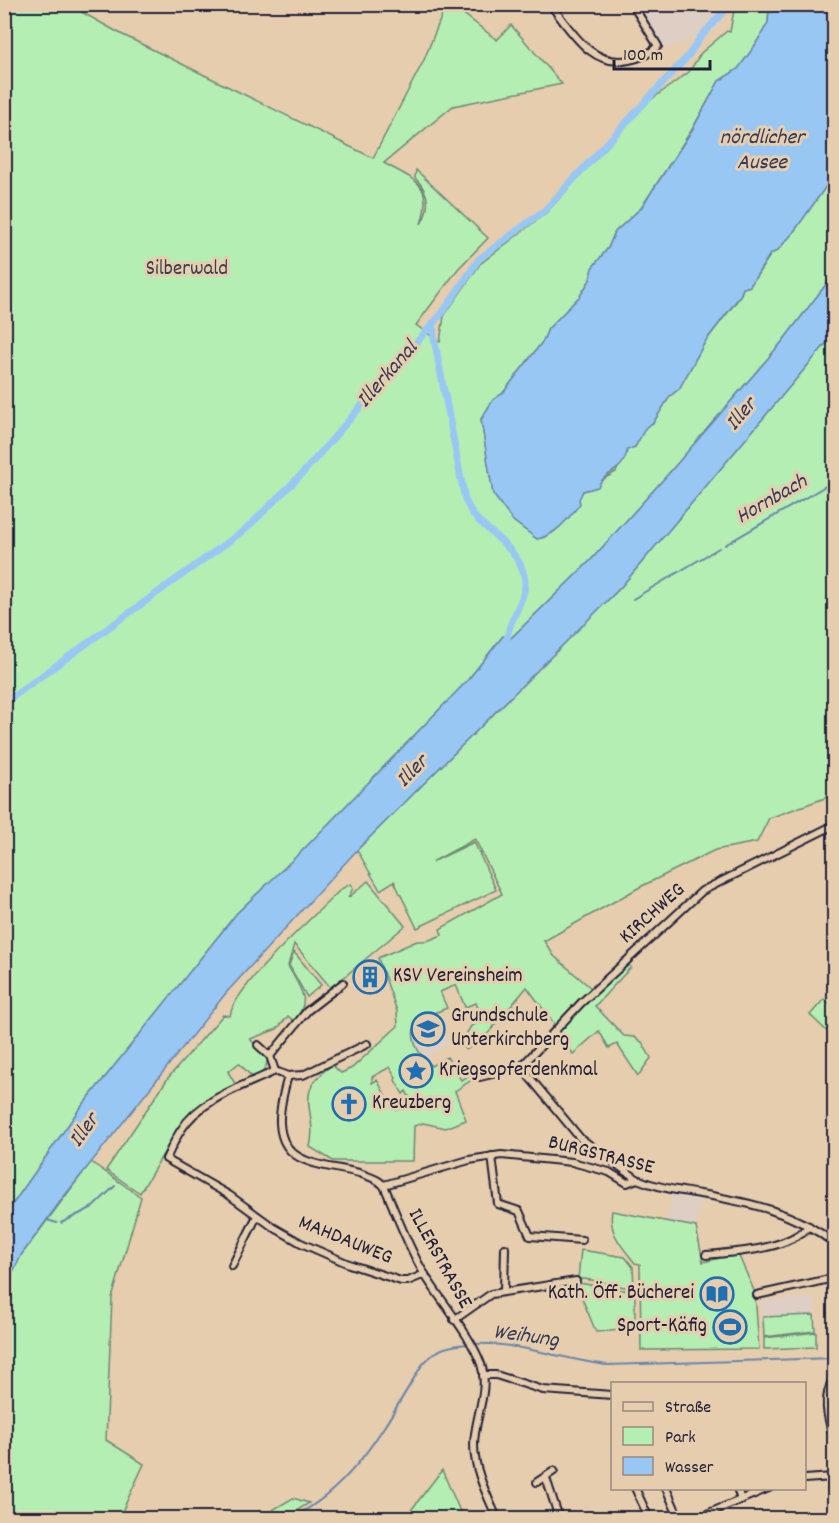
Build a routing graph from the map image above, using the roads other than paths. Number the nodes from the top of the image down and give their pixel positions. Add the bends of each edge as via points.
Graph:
1 (550, 4) edge
2 (632, 4) edge
3 (834, 825) edge
4 (343, 982) dead end
5 (367, 1044) dead end
6 (258, 1045) dead end
7 (270, 1056) junction
8 (521, 1067) junction
9 (275, 1071) junction
10 (288, 1076) junction
11 (480, 1077) dead end
12 (493, 1157) junction
13 (637, 1179) junction
14 (384, 1185) junction
15 (257, 1216) junction
16 (809, 1226) junction
17 (582, 1240) dead end
18 (834, 1242) edge
19 (505, 1248) dead end
20 (706, 1255) dead end
21 (232, 1266) dead end
22 (424, 1274) junction
23 (834, 1278) edge
24 (576, 1281) dead end
25 (504, 1291) junction
26 (757, 1295) dead end
27 (454, 1320) junction
28 (483, 1375) junction
29 (834, 1377) edge
30 (611, 1395) edge
31 (834, 1438) edge
32 (554, 1471) dead end
33 (834, 1477) edge
34 (546, 1478) junction
35 (806, 1479) edge
36 (537, 1482) dead end
37 (635, 1490) edge
38 (667, 1490) edge
39 (738, 1490) edge
40 (764, 1490) edge
41 (741, 1500) junction
42 (497, 1518) edge
43 (559, 1518) edge
44 (649, 1518) edge
45 (679, 1518) edge
46 (697, 1518) edge

1 - 2 street via 590,52 623,61 640,57 658,46
3 - 8 street, KIRCHWEG via 702,891 581,1003
4 - 7 street via 307,1011
5 - 10 street via 303,1075
6 - 7 street
7 - 9 street
8 - 11 street
8 - 13 street via 580,1138
9 - 10 street
9 - 15 street, MAHDAUWEG via 214,1101 193,1116 181,1129 166,1159
10 - 14 street via 279,1117 292,1153 307,1161 372,1177
12 - 13 street, BURGSTRASSE via 527,1156 572,1162 609,1172 627,1183
12 - 14 street, BURGSTRASSE
12 - 17 street via 498,1204 519,1211 530,1236
13 - 16 street, BURGSTRASSE via 663,1189 736,1200 777,1211
14 - 22 street, ILLERSTRASSE
15 - 21 street
15 - 22 street, MAHDAUWEG via 301,1243 349,1264 401,1281
16 - 18 street, BURGSTRASSE
16 - 20 street via 796,1236 761,1249
19 - 25 street
22 - 27 street, ILLERSTRASSE
23 - 26 street
24 - 25 street
25 - 27 street via 491,1294
27 - 28 street, ILLERSTRASSE via 474,1350
28 - 30 street via 496,1375 543,1390
28 - 42 street, ILLERSTRASSE via 475,1459
29 - 31 street via 826,1408
32 - 34 street
33 - 35 street
34 - 36 street
34 - 43 street
37 - 44 street
38 - 45 street
39 - 41 street
40 - 41 street
41 - 46 street

